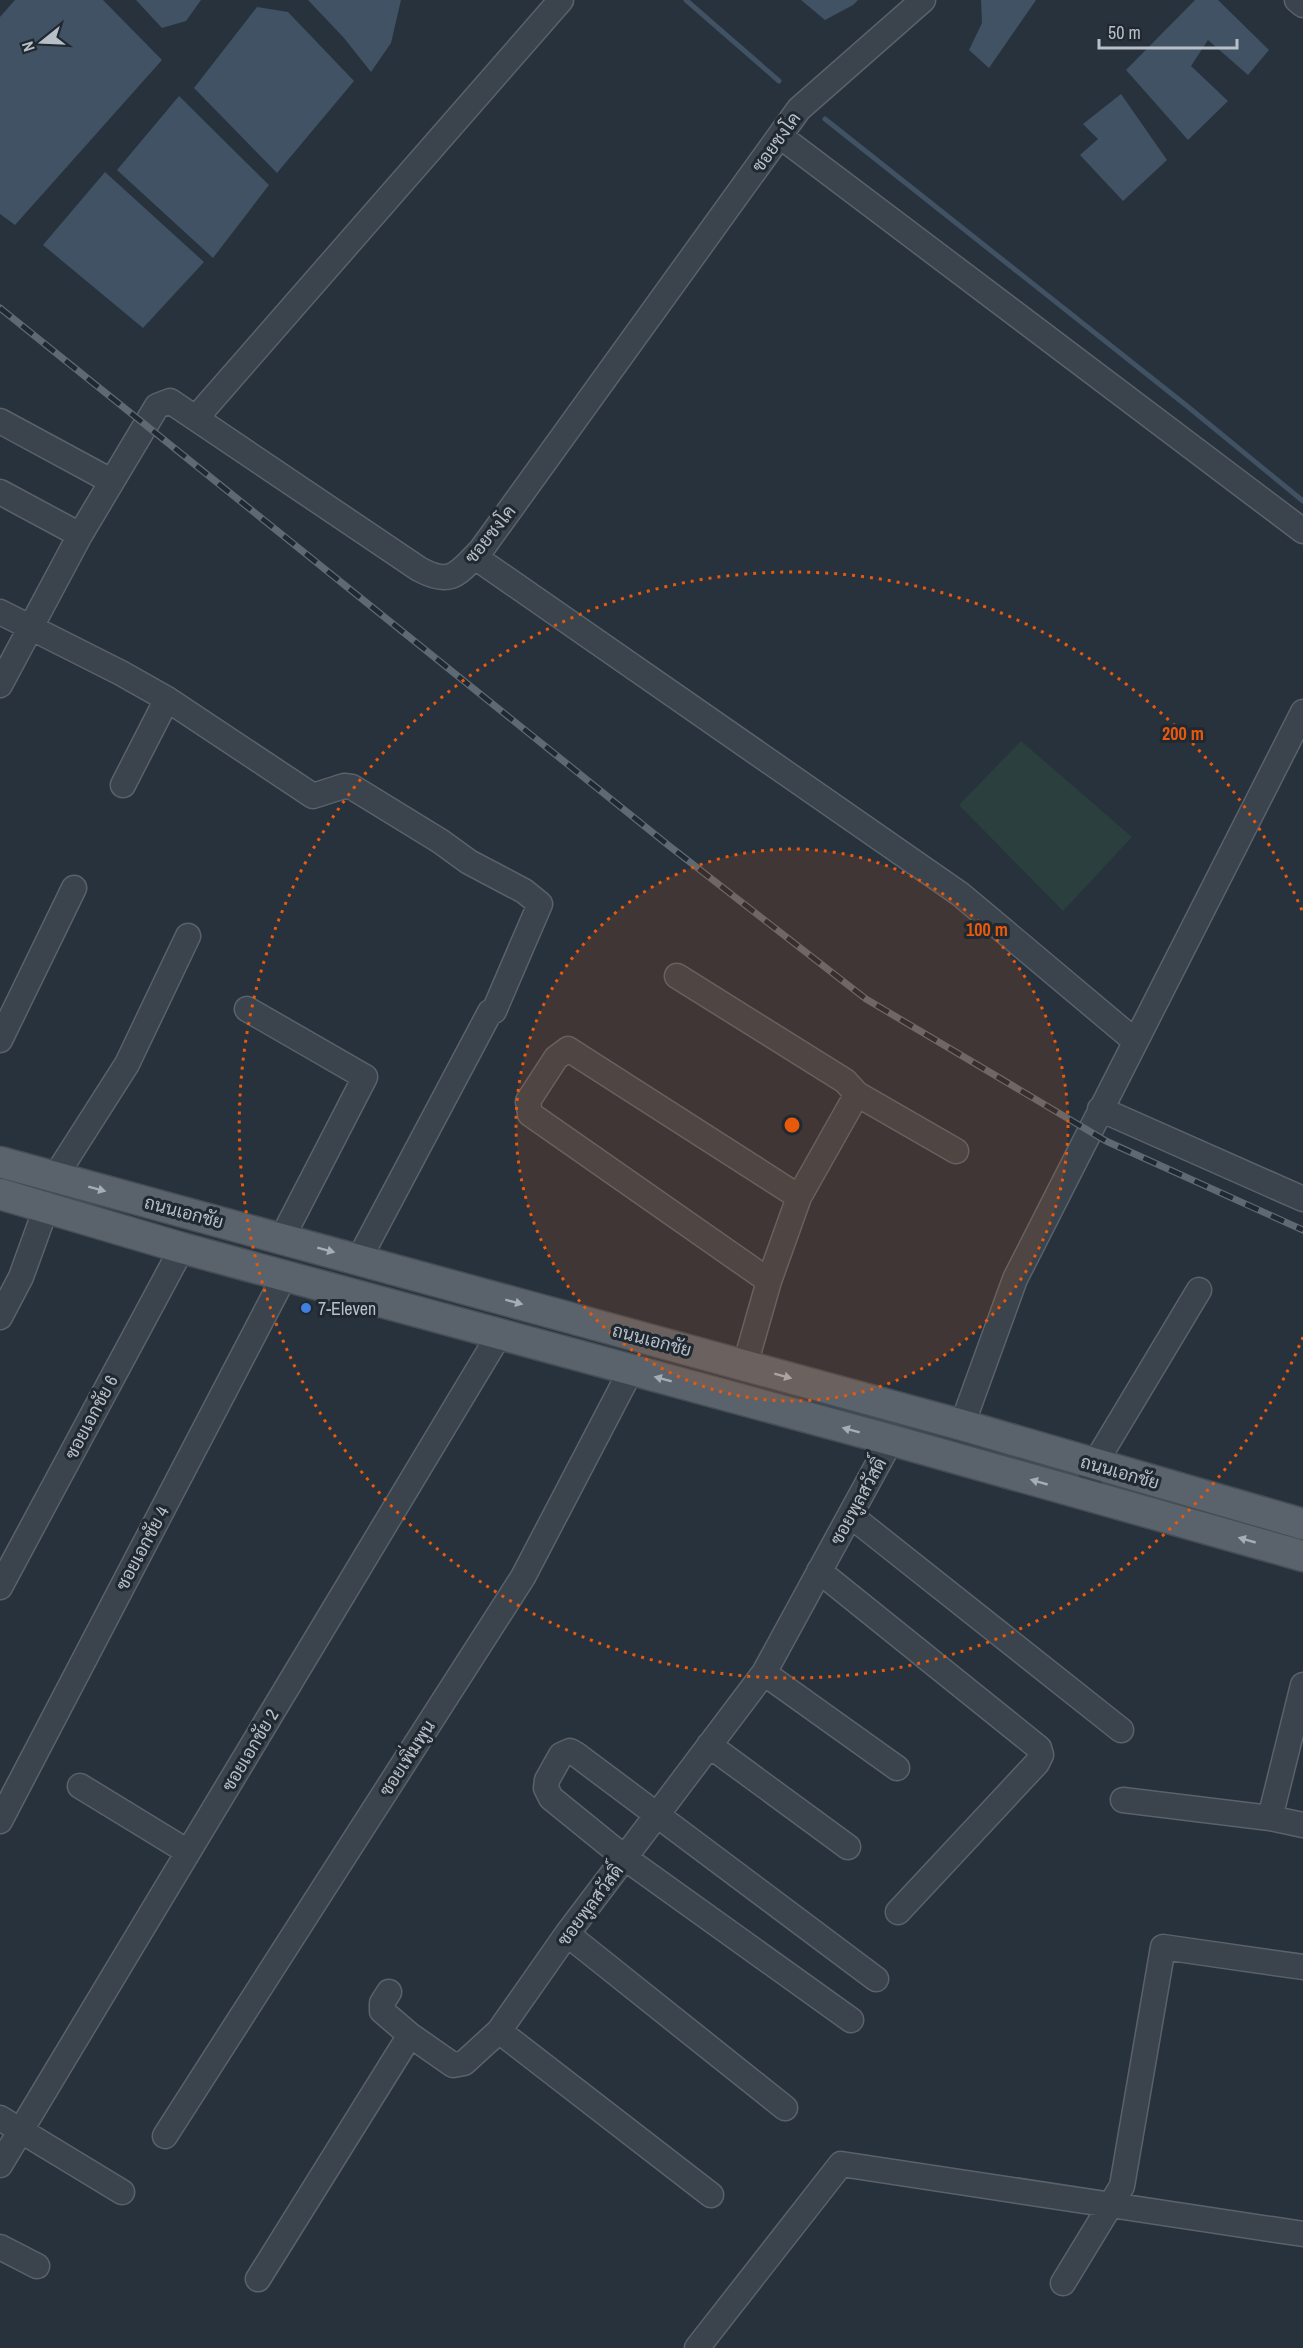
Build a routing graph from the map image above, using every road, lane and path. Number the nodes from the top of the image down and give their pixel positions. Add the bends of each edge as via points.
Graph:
1 (561, 0) edge
2 (923, 0) edge
3 (1298, 0) edge
4 (1303, 5) edge
5 (780, 136) junction
6 (196, 418) junction
7 (0, 421) edge
8 (111, 481) junction
9 (0, 492) edge
10 (1303, 531) edge
11 (80, 536) junction
12 (475, 556) junction
13 (0, 612) edge
14 (31, 629) junction
15 (0, 685) edge
16 (167, 699) junction
17 (1303, 712) edge
18 (123, 785) dead end
19 (74, 888) dead end
20 (188, 936) dead end
21 (677, 976) dead end
22 (247, 1009) dead end
23 (0, 1040) edge
24 (1135, 1041) junction
25 (857, 1095) junction
26 (1100, 1109) junction
27 (956, 1151) dead end
28 (0, 1162) edge
29 (55, 1178) junction
30 (0, 1194) edge
31 (799, 1197) junction
32 (1303, 1199) edge
33 (46, 1208) junction
34 (282, 1238) junction
35 (182, 1248) junction
36 (359, 1259) junction
37 (285, 1275) junction
38 (769, 1281) junction
39 (1199, 1290) dead end
40 (0, 1317) edge
41 (500, 1335) junction
42 (745, 1365) junction
43 (632, 1370) junction
44 (962, 1425) junction
45 (891, 1440) junction
46 (1094, 1465) junction
47 (1086, 1495) junction
48 (850, 1515) junction
49 (1303, 1524) edge
50 (1303, 1556) edge
51 (819, 1571) junction
52 (0, 1587) edge
53 (764, 1673) junction
54 (1303, 1685) edge
55 (1121, 1730) dead end
56 (709, 1745) junction
57 (897, 1768) dead end
58 (80, 1786) dead end
59 (1124, 1800) dead end
60 (657, 1815) junction
61 (1270, 1818) junction
62 (0, 1821) edge
63 (1303, 1825) edge
64 (848, 1846) dead end
65 (188, 1852) junction
66 (625, 1858) junction
67 (898, 1912) dead end
68 (567, 1934) junction
69 (1303, 1967) edge
70 (876, 1979) dead end
71 (389, 1992) dead end
72 (851, 2020) dead end
73 (499, 2031) junction
74 (410, 2035) junction
75 (785, 2108) dead end
76 (0, 2118) edge
77 (20, 2131) junction
78 (165, 2136) dead end
79 (0, 2165) edge
80 (122, 2192) dead end
81 (711, 2195) dead end
82 (1111, 2204) junction
83 (1303, 2234) edge
84 (0, 2247) edge
85 (37, 2266) dead end
86 (258, 2278) dead end
87 (1063, 2283) dead end
88 (697, 2348) edge

1 - 6 street
2 - 5 street, ซอยชงโค via 799,110
3 - 4 street
5 - 10 street
5 - 12 street, ซอยชงโค
6 - 8 street, ซอยชงโค via 170,401 157,406
6 - 12 street, ซอยชงโค via 435,578 455,576
7 - 8 street
8 - 11 street, ซอยชงโค
9 - 11 street
11 - 14 street, ซอยชงโค
12 - 24 street via 960,894
13 - 14 street
14 - 15 street, ซอยชงโค
14 - 16 street
16 - 18 street
16 - 36 street via 313,796 352,787 540,904 494,1011 490,1012
17 - 24 street
19 - 23 street
20 - 29 street via 127,1064
21 - 25 street via 845,1081
22 - 34 street via 365,1077
24 - 26 street
25 - 27 street
25 - 31 street
26 - 32 street
26 - 44 street via 1015,1279
28 - 29 main road, ถนนเอกชัย
29 -> 34 main road, ถนนเอกชัย
30 - 33 main road, ถนนเอกชัย
31 - 38 street
31 - 38 street via 568,1049 555,1058 528,1101 530,1114
33 - 35 main road, ถนนเอกชัย
33 - 40 street via 21,1277
34 -> 36 main road, ถนนเอกชัย
35 - 37 main road, ถนนเอกชัย
35 - 52 street, ซอยเอกชัย 6
36 -> 42 main road, ถนนเอกชัย
37 - 41 main road, ถนนเอกชัย
37 - 62 street, ซอยเอกชัย 4
38 - 42 street
39 - 46 street
41 - 43 main road, ถนนเอกชัย
41 - 65 street, ซอยเอกชัย 2
42 -> 44 main road, ถนนเอกชัย
45 -> 43 main road, ถนนเอกชัย
43 - 78 street, ซอยเพิ่มพูน via 523,1577
44 - 46 main road, ถนนเอกชัย
47 -> 45 main road, ถนนเอกชัย
45 - 48 street, ซอยพูลสวัสดิ์
46 - 47 street
46 - 49 main road, ถนนเอกชัย
50 -> 47 main road, ถนนเอกชัย
48 - 51 street, ซอยพูลสวัสดิ์
48 - 55 street
51 - 53 street, ซอยพูลสวัสดิ์
51 - 67 street via 1039,1748 1041,1755
53 - 56 street, ซอยพูลสวัสดิ์
53 - 57 street
54 - 61 street
56 - 60 street, ซอยพูลสวัสดิ์
56 - 64 street
58 - 65 street
59 - 61 street
60 - 66 street, ซอยพูลสวัสดิ์
60 - 66 street via 577,1755 570,1751 561,1755 547,1780 546,1788 552,1798
60 - 70 street
61 - 63 street
65 - 77 street, ซอยเอกชัย 2
66 - 68 street, ซอยพูลสวัสดิ์
66 - 72 street
68 - 73 street, ซอยพูลสวัสดิ์
68 - 75 street
69 - 82 street via 1163,1947 1122,2186
71 - 74 street, ซอยพูลสวัสดิ์ via 382,2011
73 - 74 street, ซอยพูลสวัสดิ์ via 464,2063 453,2065
73 - 81 street
74 - 86 street
76 - 77 street
77 - 79 street, ซอยเอกชัย 2
77 - 80 street
82 - 83 street
82 - 87 street
82 - 88 street via 841,2164
84 - 85 street

